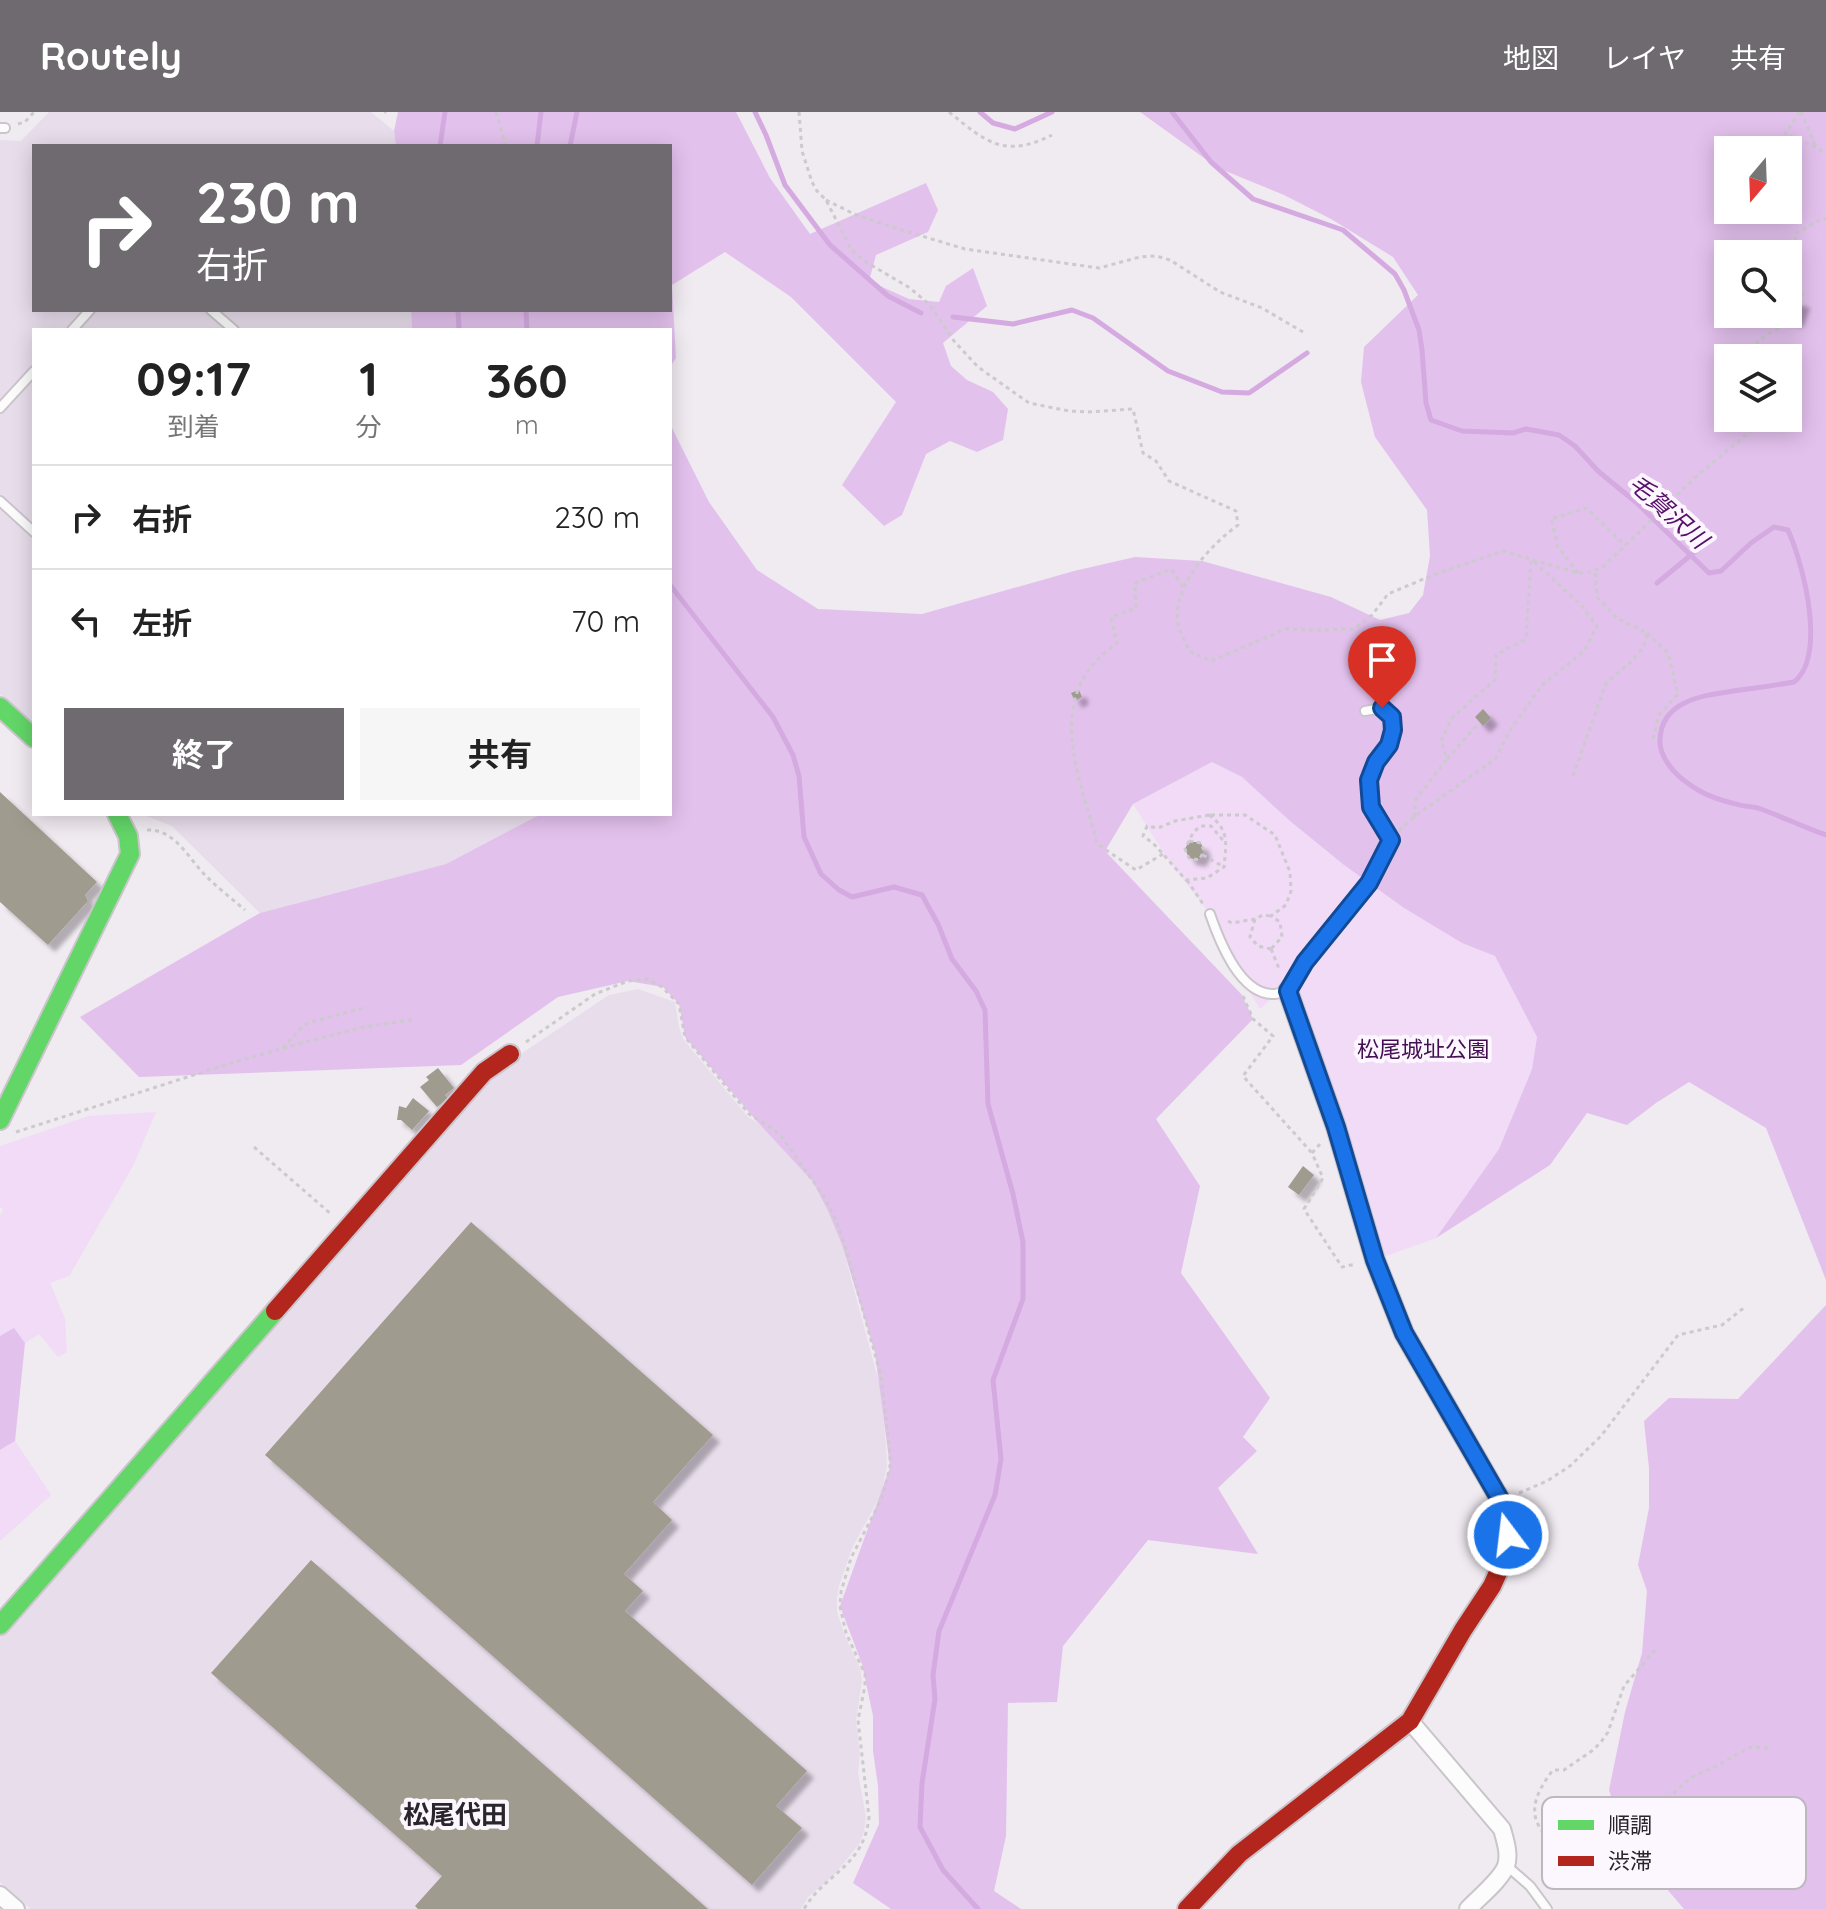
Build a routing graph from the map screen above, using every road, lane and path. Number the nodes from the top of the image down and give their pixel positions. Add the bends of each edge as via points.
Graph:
1 (34, 112) edge
2 (496, 112) edge
3 (799, 112) edge
4 (949, 112) edge
5 (1800, 112) edge
6 (2, 128) edge
7 (1052, 135) dead end
8 (505, 144) edge
9 (1816, 147) junction
10 (1826, 154) edge
11 (826, 200) junction
12 (1826, 219) edge
13 (88, 312) edge
14 (213, 312) edge
15 (74, 328) edge
16 (232, 328) edge
17 (1303, 332) dead end
18 (1758, 344) edge
19 (32, 373) edge
20 (0, 408) edge
21 (1750, 432) edge
22 (0, 501) edge
23 (32, 530) edge
24 (1622, 542) dead end
25 (1531, 560) junction
26 (1595, 570) junction
27 (1578, 573) junction
28 (1183, 588) junction
29 (1647, 633) junction
30 (0, 707) edge
31 (1365, 711) dead end
32 (1479, 723) dead end
33 (32, 736) edge
34 (1653, 739) dead end
35 (1447, 759) junction
36 (1573, 776) dead end
37 (1209, 815) junction
38 (118, 816) edge
39 (1414, 817) junction
40 (128, 836) junction
41 (1391, 840) junction
42 (1189, 841) junction
43 (1226, 844) junction
44 (1163, 854) junction
45 (1202, 855) junction
46 (1224, 867) junction
47 (245, 910) dead end
48 (1210, 914) dead end
49 (1271, 916) junction
50 (1271, 949) junction
51 (1252, 986) junction
52 (1288, 991) junction
53 (367, 1007) dead end
54 (416, 1019) dead end
55 (282, 1049) junction
56 (510, 1054) joint
57 (6, 1094) edge
58 (4, 1126) edge
59 (1336, 1127) junction
60 (254, 1147) dead end
61 (1312, 1153) junction
62 (347, 1228) junction
63 (1375, 1260) junction
64 (1745, 1307) dead end
65 (1501, 1501) junction
66 (0, 1625) edge
67 (1655, 1650) dead end
68 (1410, 1721) junction
69 (1770, 1748) dead end
70 (1669, 1797) edge
71 (1542, 1831) edge
72 (1506, 1865) junction
73 (0, 1895) edge
74 (16, 1909) edge
75 (804, 1909) edge
76 (1187, 1909) edge
77 (1468, 1909) edge
78 (1547, 1909) edge

1 - 6 path via 25,122
2 - 8 path
3 - 11 path via 802,151 812,182
4 - 7 path via 987,140 1009,147
5 - 9 path
5 - 9 path via 1785,134
9 - 10 path
11 - 17 path via 965,249 1099,268 1156,256
11 - 28 path via 852,251 930,305 978,367 1029,403 1078,412 1133,409 1143,453 1156,461 1169,481 1236,511 1238,525
12 - 18 path via 1795,234 1803,301 1796,321 1771,331
13 - 15 lane
14 - 16 lane
19 - 20 lane
21 - 26 path
22 - 23 lane
24 - 27 path via 1586,508 1551,519 1558,547
25 - 27 path
25 - 28 path via 1503,551 1388,594 1353,629 1286,629 1211,661 1189,651 1176,618
25 - 35 path via 1526,639 1496,655 1495,680 1452,718 1441,741
25 - 39 path via 1597,626 1584,651 1542,685 1495,759
26 - 27 path
26 - 29 path via 1597,597 1617,618
28 - 44 path via 1171,569 1135,583 1136,608 1111,617 1117,643 1097,659 1072,710 1072,750 1097,844 1136,870
29 - 34 path via 1668,653 1678,694 1659,715
29 - 36 path via 1632,661 1606,683
30 - 33 street
31 - 41 lane via 1382,708 1392,717 1389,745 1369,780 1371,807
32 - 35 path
35 - 39 path via 1416,799
37 - 43 path via 1224,831
37 - 44 path via 1147,826 1143,836
37 - 49 path via 1245,815 1275,835 1290,872 1291,891 1286,905
38 - 40 street
39 - 41 path
40 - 47 path via 150,829 164,833
40 - 57 street via 130,854
41 - 52 lane via 1369,883
42 - 43 path via 1200,826 1211,826
42 - 45 path via 1201,843
42 - 45 path via 1189,858 1199,860
43 - 46 path
44 - 46 path via 1186,880 1207,878
45 - 46 path
48 - 51 lane via 1220,943
49 - 50 path via 1280,922 1282,937
49 - 50 path via 1255,919 1250,937
50 - 52 path
51 - 52 lane via 1276,994
51 - 61 path via 1242,995 1253,1019 1273,1036 1243,1076
52 - 59 street
53 - 55 path via 308,1023
54 - 55 path
55 - 58 path via 18,1132
56 - 62 street via 484,1072
56 - 75 path via 595,994 647,979 662,987 679,1004 685,1037 749,1114 781,1136 803,1165 836,1220 846,1249 881,1376 890,1454 882,1498 851,1558 840,1606 865,1674 858,1720 869,1817 856,1853
57 - 58 street
59 - 61 path
59 - 63 street
60 - 62 path
61 - 63 path via 1323,1178 1304,1209 1342,1267
62 - 66 street
63 - 65 street via 1404,1333
64 - 65 path via 1722,1325 1678,1335 1601,1436 1570,1466
65 - 68 street via 1508,1535 1505,1557
67 - 71 path via 1624,1686 1601,1742 1564,1770 1553,1770 1540,1786 1533,1810
68 - 72 street via 1502,1829
68 - 76 street via 1239,1854
69 - 70 path via 1751,1747 1690,1778
72 - 77 street
72 - 78 lane
73 - 74 street

